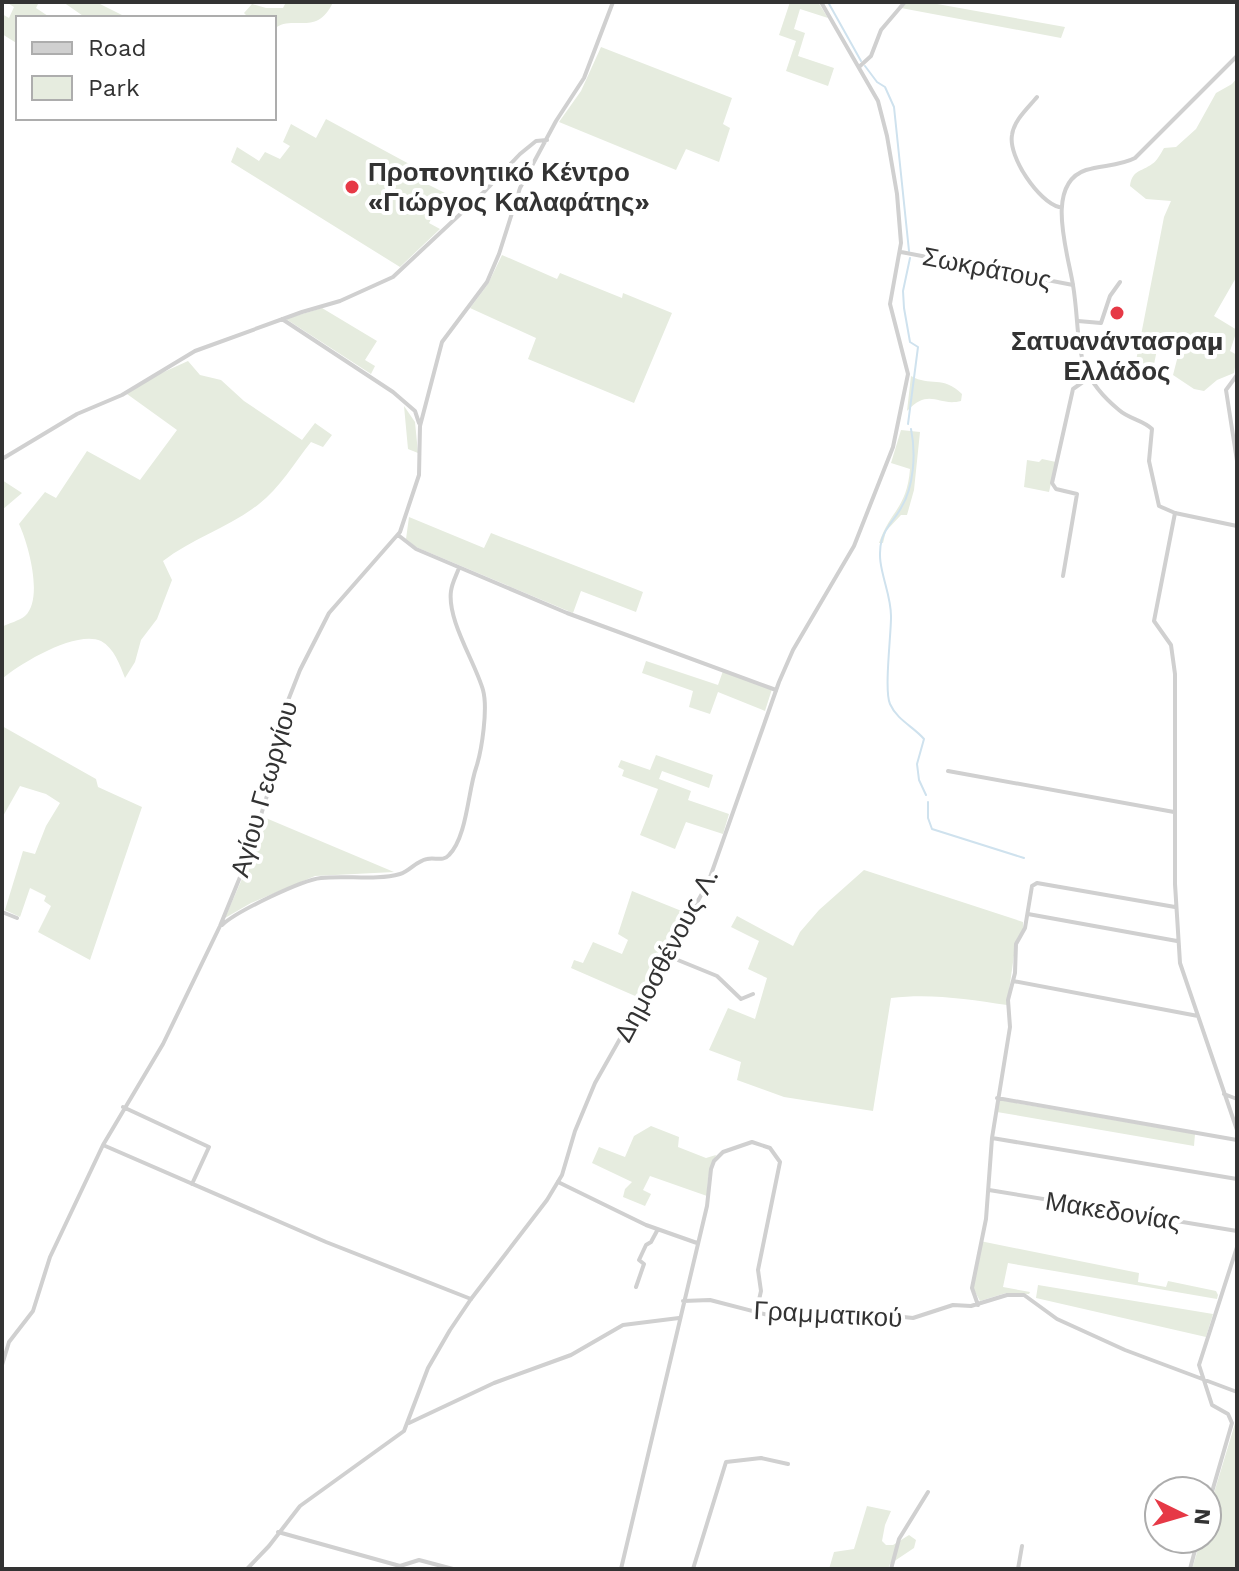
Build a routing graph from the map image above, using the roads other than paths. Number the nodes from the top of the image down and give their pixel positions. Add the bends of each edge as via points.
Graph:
1 (613, 2) edge
2 (821, 2) edge
3 (904, 3) edge
4 (1237, 56) edge
5 (859, 67) junction
6 (1037, 97) dead end
7 (547, 140) junction
8 (1060, 207) junction
9 (901, 252) junction
10 (1120, 282) dead end
11 (1073, 285) junction
12 (282, 319) junction
13 (1078, 321) junction
14 (1237, 375) edge
15 (1090, 377) junction
16 (420, 426) junction
17 (2, 459) edge
18 (1237, 461) edge
19 (1175, 513) junction
20 (1237, 525) edge
21 (398, 535) junction
22 (459, 568) junction
23 (1063, 576) dead end
24 (776, 690) junction
25 (948, 771) dead end
26 (1174, 812) junction
27 (1175, 907) junction
28 (2, 912) edge
29 (1028, 914) junction
30 (17, 918) dead end
31 (220, 926) junction
32 (1177, 941) junction
33 (668, 956) junction
34 (1013, 981) junction
35 (753, 994) dead end
36 (1198, 1016) junction
37 (1223, 1094) junction
38 (997, 1098) junction
39 (1237, 1099) edge
40 (123, 1107) junction
41 (1237, 1130) edge
42 (992, 1138) junction
43 (1237, 1140) edge
44 (103, 1145) junction
45 (1237, 1179) edge
46 (558, 1182) junction
47 (192, 1184) junction
48 (989, 1190) junction
49 (658, 1229) junction
50 (1237, 1231) edge
51 (697, 1243) junction
52 (1237, 1247) edge
53 (1229, 1269) junction
54 (1237, 1271) edge
55 (636, 1287) dead end
56 (471, 1299) junction
57 (683, 1301) junction
58 (978, 1305) junction
59 (756, 1313) junction
60 (679, 1318) junction
61 (2, 1365) edge
62 (1202, 1378) junction
63 (1237, 1392) edge
64 (409, 1423) junction
65 (788, 1464) dead end
66 (1217, 1475) edge
67 (928, 1492) dead end
68 (278, 1532) junction
69 (1022, 1546) dead end
70 (247, 1569) edge
71 (453, 1569) edge
72 (621, 1569) edge
73 (693, 1569) edge
74 (891, 1569) edge
75 (1018, 1569) edge

1 - 7 street, Αγίου Γεωργίου via 584,78
2 - 5 street, Δημοσθένους Λ.
3 - 5 street
4 - 8 street via 1135,158 1076,174
5 - 9 street, Δημοσθένους Λ. via 880,105
6 - 8 street via 1014,126 1012,146 1041,197
7 - 12 street via 536,141 520,154 393,277
7 - 16 street, Αγίου Γεωργίου via 519,190 487,282 442,342
8 - 11 street
9 - 11 street, Σωκράτους
9 - 24 street, Δημοσθένους Λ. via 890,304 908,374 899,427 854,546 793,650
10 - 13 street via 1101,323
11 - 13 street
12 - 16 street via 404,400
12 - 17 street via 195,351
13 - 15 street via 1080,357
14 - 18 street via 1226,390
15 - 19 street via 1119,410 1152,429 1149,461 1156,498 1159,506
15 - 23 street via 1073,389 1052,483 1077,494
16 - 21 street, Αγίου Γεωργίου via 419,475
19 - 20 street
19 - 26 street via 1154,617 1174,661
21 - 22 street
21 - 31 street, Αγίου Γεωργίου via 329,613 300,670 275,737 274,773 250,852
22 - 24 street
22 - 31 street via 451,600 484,701 480,756 452,852 403,874 317,878 251,905
24 - 33 street, Δημοσθένους Λ. via 708,883
25 - 26 street
26 - 27 street
27 - 29 street via 1034,883
27 - 32 street
28 - 30 street
29 - 32 street
29 - 34 street via 1016,944
31 - 40 street, Αγίου Γεωργίου via 163,1044
32 - 36 street via 1183,978
33 - 35 street via 717,976 741,999
33 - 46 street, Δημοσθένους Λ. via 595,1083
34 - 36 street
34 - 38 street via 1009,1040
36 - 37 street
37 - 39 street
37 - 41 street
38 - 42 street
38 - 43 street
40 - 44 street, Αγίου Γεωργίου
40 - 47 street via 209,1147
42 - 45 street
42 - 48 street
44 - 47 street
44 - 61 street, Αγίου Γεωργίου via 50,1257 33,1311 9,1342
46 - 49 street
46 - 56 street, Δημοσθένους Λ.
47 - 56 street
48 - 50 street, Μακεδονίας
48 - 58 street via 972,1288
49 - 51 street
49 - 55 street via 639,1260 644,1264
51 - 57 street
51 - 59 street via 714,1161 747,1143 770,1148 780,1168 758,1270
52 - 53 street
53 - 54 street
53 - 62 street via 1200,1361
56 - 64 street, Δημοσθένους Λ. via 428,1368
57 - 59 street, Γραμματικού via 710,1300
57 - 60 street
58 - 59 street, Γραμματικού via 953,1305 913,1318 836,1310
58 - 62 street, Γραμματικού via 1024,1295 1057,1319
60 - 64 street via 623,1325 571,1355
60 - 72 street
62 - 63 street, Γραμματικού
62 - 66 street via 1212,1405 1228,1414 1232,1423
64 - 68 street, Δημοσθένους Λ. via 398,1437 300,1506
65 - 73 street via 761,1458 726,1462
67 - 74 street via 899,1539
68 - 70 street, Δημοσθένους Λ.
68 - 71 street via 400,1566 419,1560
69 - 75 street

